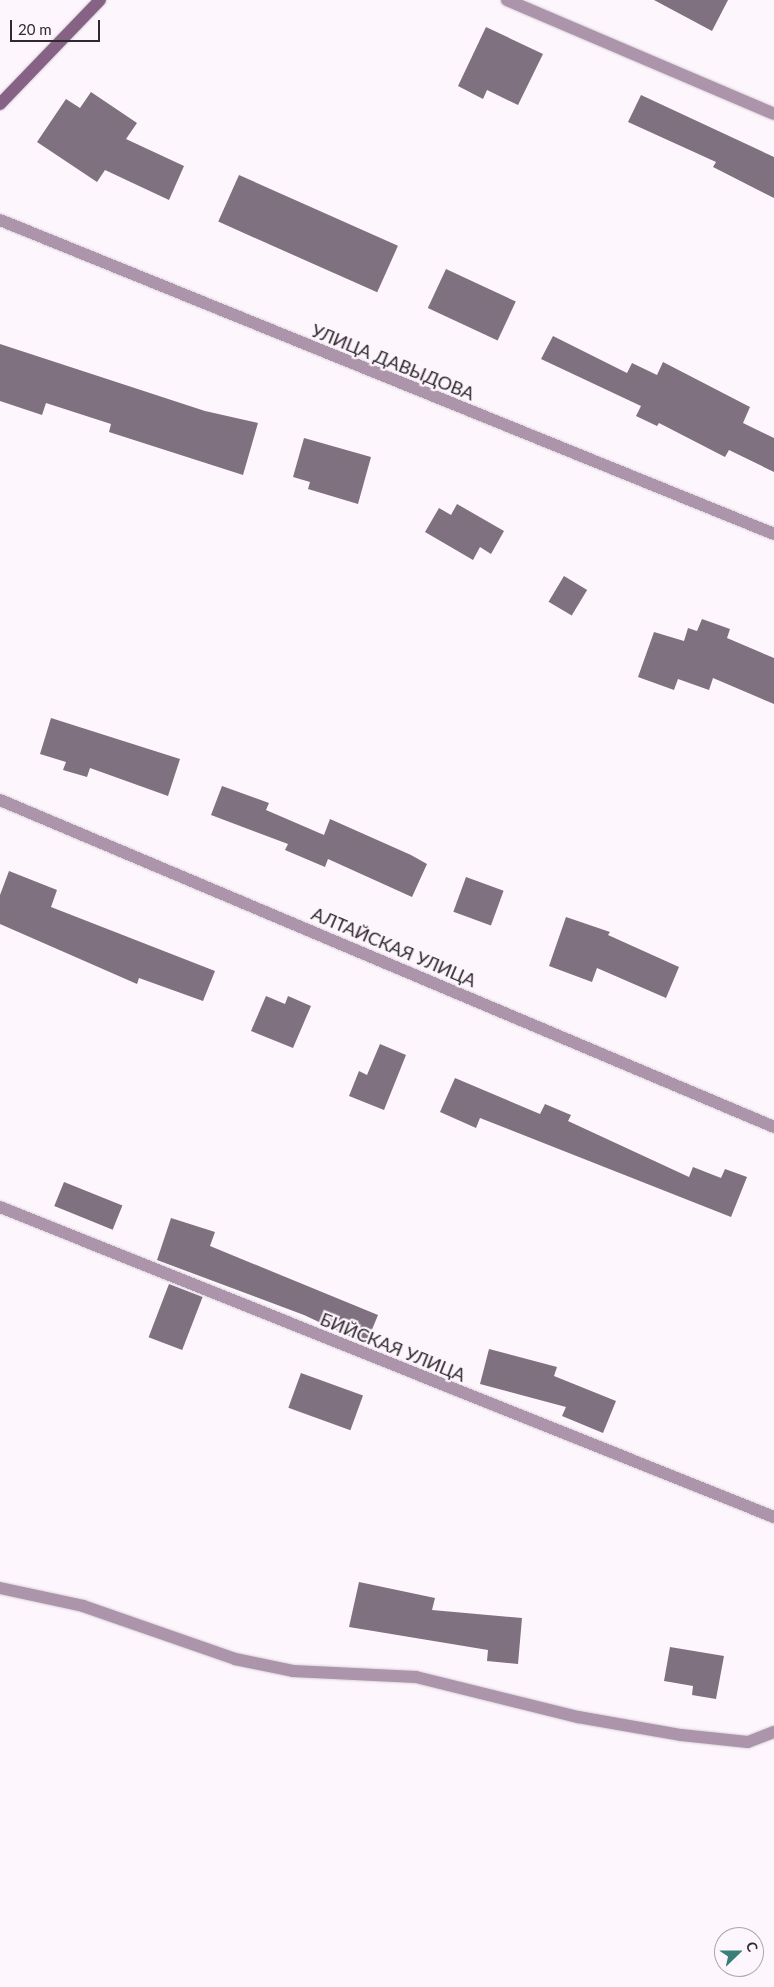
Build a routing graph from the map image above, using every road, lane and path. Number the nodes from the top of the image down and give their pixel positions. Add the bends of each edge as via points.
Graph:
1 (100, 0) edge
2 (507, 0) edge
3 (0, 104) edge
4 (774, 114) edge
5 (0, 220) edge
6 (774, 534) edge
7 (0, 800) edge
8 (774, 1127) edge
9 (0, 1207) edge
10 (774, 1517) edge
11 (0, 1588) edge
12 (774, 1732) edge

1 - 3 main road
2 - 4 street
5 - 6 street, УЛИЦА ДАВЫДОВА
7 - 8 street, АЛТАЙСКАЯ УЛИЦА
9 - 10 street, БИЙСКАЯ УЛИЦА
11 - 12 street via 82,1606 236,1659 294,1670 416,1677 578,1717 681,1735 748,1742

